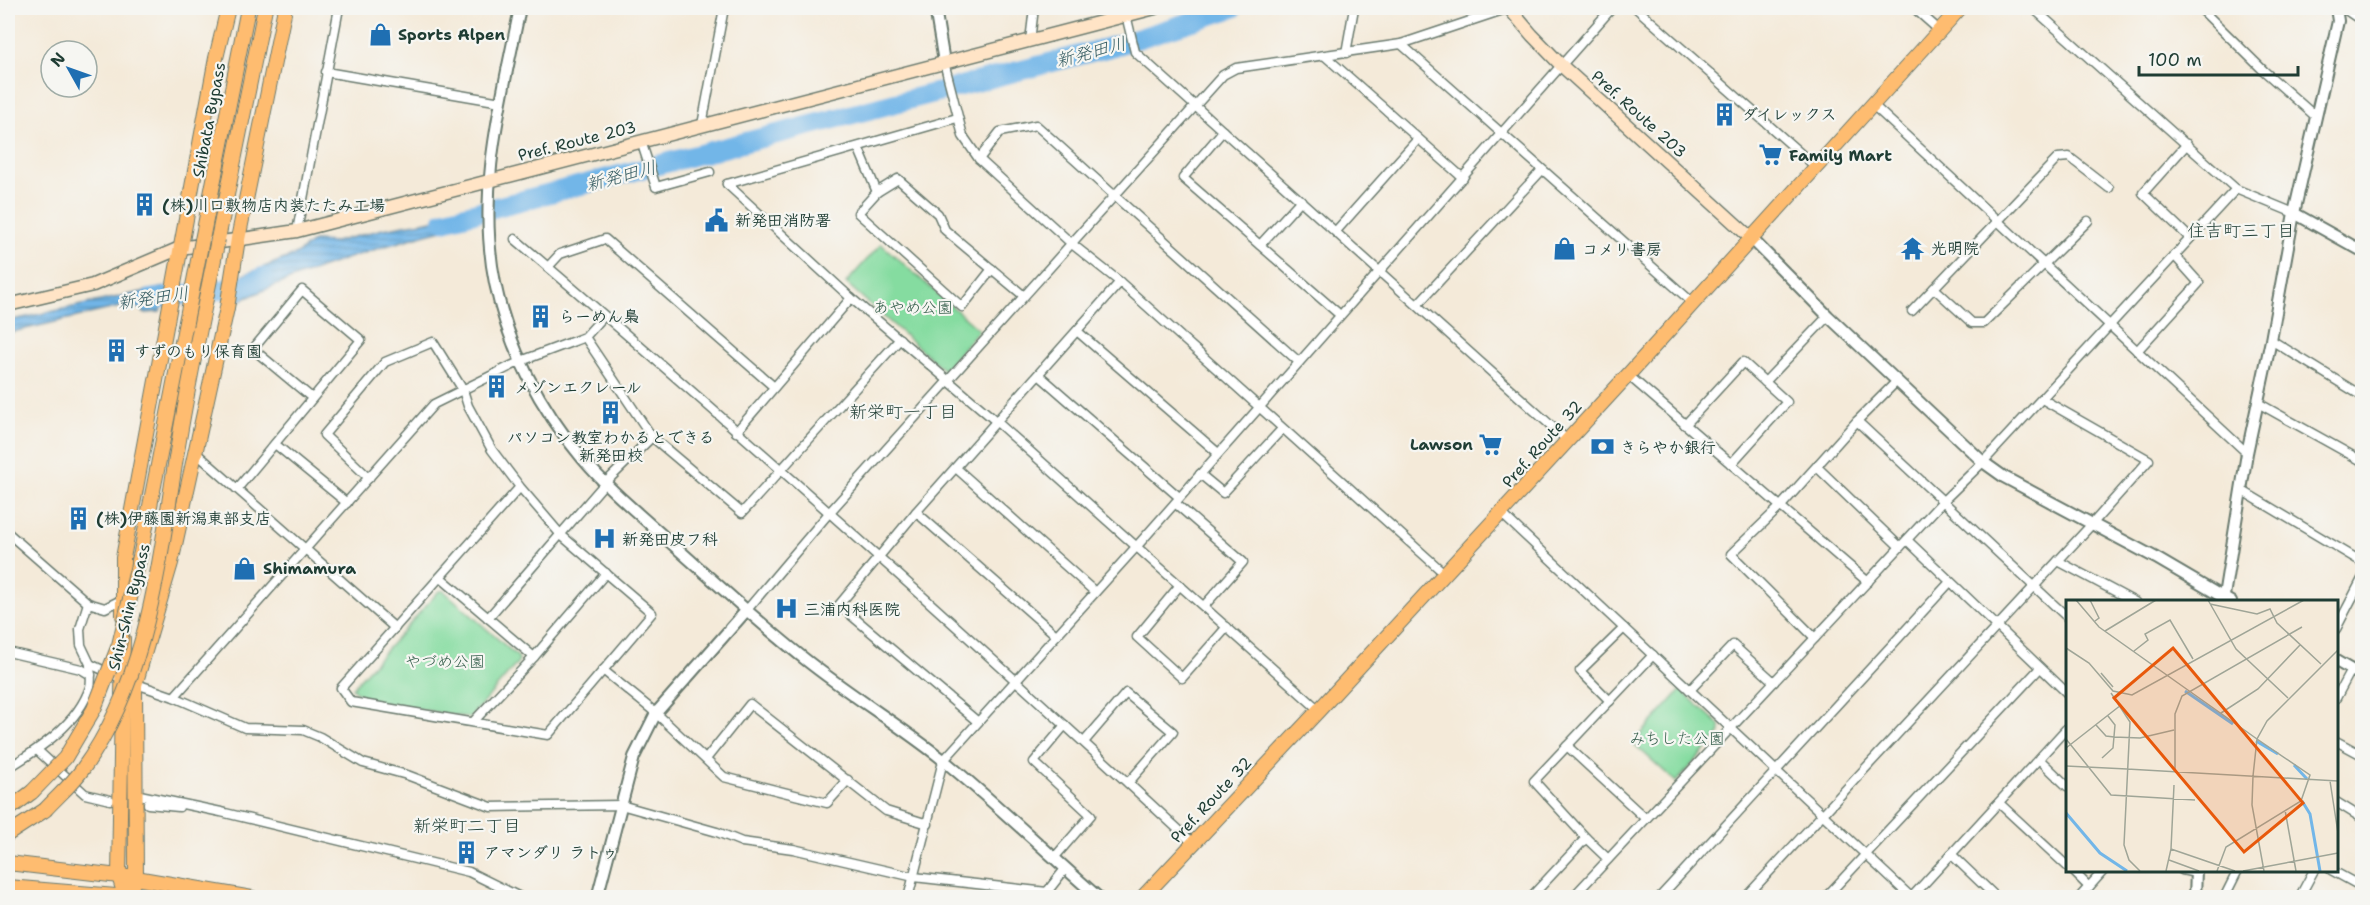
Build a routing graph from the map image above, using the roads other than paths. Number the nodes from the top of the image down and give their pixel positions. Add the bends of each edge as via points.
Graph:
1 (228, 8) edge
2 (248, 8) edge
3 (265, 8) edge
4 (285, 8) edge
5 (339, 8) edge
6 (520, 8) edge
7 (724, 8) edge
8 (935, 8) edge
9 (1035, 8) edge
10 (1155, 8) edge
11 (1354, 8) edge
12 (1509, 8) edge
13 (1612, 8) edge
14 (1636, 8) edge
15 (1914, 8) edge
16 (1960, 8) edge
17 (2033, 8) edge
18 (2200, 8) edge
19 (2336, 8) edge
20 (2343, 8) edge
21 (1126, 15) junction
22 (2362, 21) edge
23 (1940, 30) junction
24 (1030, 41) junction
25 (1401, 44) junction
26 (1346, 53) junction
27 (1325, 56) junction
28 (1562, 66) junction
29 (945, 68) junction
30 (326, 72) junction
31 (501, 102) junction
32 (1872, 104) junction
33 (1195, 106) junction
34 (2315, 116) junction
35 (957, 118) junction
36 (702, 125) junction
37 (1223, 131) junction
38 (1501, 133) junction
39 (1418, 139) junction
40 (641, 141) junction
41 (2187, 144) junction
42 (858, 147) junction
43 (978, 159) junction
44 (1816, 166) junction
45 (1542, 170) junction
46 (710, 172) dead end
47 (1463, 178) junction
48 (489, 180) junction
49 (2109, 188) dead end
50 (2236, 189) junction
51 (877, 192) junction
52 (1113, 197) junction
53 (1301, 200) junction
54 (2294, 213) junction
55 (1998, 221) junction
56 (2088, 221) dead end
57 (297, 231) junction
58 (1336, 231) junction
59 (2190, 238) junction
60 (218, 239) joint
61 (238, 239) junction
62 (515, 239) dead end
63 (1752, 239) junction
64 (202, 240) joint
65 (1072, 244) junction
66 (1260, 245) junction
67 (180, 248) junction
68 (2362, 251) edge
69 (2174, 255) junction
70 (2043, 263) junction
71 (548, 267) junction
72 (992, 269) junction
73 (1380, 270) junction
74 (1120, 282) junction
75 (1934, 288) junction
76 (1024, 296) junction
77 (851, 298) junction
78 (1693, 303) junction
79 (1418, 304) junction
80 (8, 305) edge
81 (1912, 311) dead end
82 (1340, 315) junction
83 (604, 316) junction
84 (1828, 316) junction
85 (2109, 325) junction
86 (1077, 331) junction
87 (585, 337) junction
88 (900, 339) junction
89 (2271, 340) junction
90 (2137, 351) junction
91 (521, 362) junction
92 (1299, 362) junction
93 (1039, 375) junction
94 (1628, 375) junction
95 (950, 380) junction
96 (1897, 381) junction
97 (1765, 382) junction
98 (774, 387) junction
99 (463, 390) junction
100 (2362, 396) edge
101 (312, 398) junction
102 (2042, 399) junction
103 (2258, 403) junction
104 (1258, 408) junction
105 (1857, 421) junction
106 (997, 422) junction
107 (1685, 425) junction
108 (1282, 429) junction
109 (736, 432) junction
110 (652, 437) junction
111 (1567, 440) junction
112 (275, 444) junction
113 (195, 452) junction
114 (1218, 453) junction
115 (2247, 453) junction
116 (2362, 461) edge
117 (1983, 462) junction
118 (1731, 464) junction
119 (1817, 466) junction
120 (956, 468) junction
121 (782, 471) junction
122 (1200, 474) junction
123 (369, 478) junction
124 (605, 483) junction
125 (520, 487) junction
126 (237, 489) junction
127 (2241, 490) junction
128 (1177, 500) junction
129 (1943, 501) junction
130 (347, 504) junction
131 (1780, 507) junction
132 (916, 512) junction
133 (829, 513) junction
134 (1501, 513) junction
135 (2093, 524) junction
136 (8, 533) edge
137 (561, 535) junction
138 (1904, 544) junction
139 (1137, 546) junction
140 (306, 550) junction
141 (878, 556) junction
142 (2058, 561) junction
143 (2362, 562) edge
144 (606, 573) junction
145 (1444, 573) junction
146 (440, 576) junction
147 (2362, 579) edge
148 (1868, 582) junction
149 (1950, 582) junction
150 (1180, 585) junction
151 (2034, 586) junction
152 (1095, 592) junction
153 (123, 599) junction
154 (2131, 600) edge
155 (2224, 600) edge
156 (2226, 600) edge
157 (88, 603) junction
158 (1204, 606) junction
159 (746, 611) junction
160 (2066, 616) edge
161 (488, 618) junction
162 (1227, 627) junction
163 (1996, 627) junction
164 (2337, 627) edge
165 (395, 628) junction
166 (1624, 628) junction
167 (1056, 635) junction
168 (1815, 638) junction
169 (8, 652) edge
170 (1653, 656) junction
171 (534, 657) junction
172 (2337, 662) edge
173 (90, 664) junction
174 (2040, 668) junction
175 (603, 670) junction
176 (2351, 670) junction
177 (90, 675) junction
178 (2362, 676) edge
179 (1016, 679) junction
180 (129, 682) junction
181 (1774, 682) junction
182 (1690, 690) junction
183 (2066, 692) edge
184 (2337, 696) edge
185 (174, 697) junction
186 (1610, 701) junction
187 (1319, 710) junction
188 (656, 713) junction
189 (473, 722) junction
190 (978, 722) junction
191 (1065, 724) junction
192 (1731, 728) junction
193 (2066, 729) edge
194 (1084, 742) junction
195 (2337, 742) edge
196 (1567, 746) junction
197 (37, 750) junction
198 (2362, 755) edge
199 (706, 759) junction
200 (2039, 759) junction
201 (943, 761) junction
202 (8, 768) edge
203 (1775, 770) junction
204 (848, 780) junction
205 (1128, 783) junction
206 (2066, 785) edge
207 (135, 794) junction
208 (110, 800) dead end
209 (1999, 803) junction
210 (2337, 803) edge
211 (148, 804) dead end
212 (621, 805) junction
213 (8, 810) edge
214 (221, 812) junction
215 (1823, 814) junction
216 (2362, 818) edge
217 (1646, 819) junction
218 (928, 824) junction
219 (8, 834) edge
220 (1586, 838) junction
221 (1193, 843) junction
222 (1864, 853) junction
223 (1951, 854) junction
224 (1054, 858) junction
225 (1608, 859) junction
226 (8, 863) edge
227 (2066, 865) edge
228 (1065, 869) junction
229 (2074, 872) edge
230 (2102, 872) edge
231 (2196, 872) edge
232 (2237, 872) edge
233 (2313, 872) edge
234 (2335, 872) edge
235 (119, 876) junction
236 (914, 877) junction
237 (136, 878) junction
238 (8, 887) edge
239 (2089, 887) junction
240 (2362, 887) edge
241 (80, 895) edge
242 (1146, 896) edge
243 (125, 897) edge
244 (140, 897) edge
245 (252, 897) edge
246 (522, 897) edge
247 (597, 897) edge
248 (908, 897) edge
249 (1099, 897) edge
250 (1530, 897) edge
251 (1572, 897) edge
252 (1659, 897) edge
253 (1745, 897) edge
254 (1825, 897) edge
255 (1912, 897) edge
256 (1997, 897) edge
257 (2079, 897) edge
258 (2195, 897) edge
259 (2224, 897) edge
260 (2299, 897) edge

1 - 67 main road
2 - 64 main road, Shibata Bypass
3 - 60 main road, Shibata Bypass
4 - 61 main road
5 - 30 street
6 - 31 street
7 - 36 street
8 - 29 street
9 - 24 street
10 - 21 main road, Pref. Route 203
11 - 26 street
12 - 25 street
12 - 28 main road, Pref. Route 203
13 - 28 street
14 - 44 street
15 - 23 street
16 - 23 main road, Pref. Route 32
17 - 41 street
18 - 34 street
19 - 34 street via 2338,21
20 - 22 street
21 - 24 main road, Pref. Route 203
21 - 33 street via 1135,52
23 - 32 main road, Pref. Route 32
24 - 29 main road, Pref. Route 203
25 - 26 street
25 - 38 street
26 - 27 street
27 - 33 street via 1236,68 1223,75
27 - 39 street
28 - 38 street
28 - 63 main road, Pref. Route 203
29 - 35 street
29 - 36 main road, Pref. Route 203
30 - 31 street
30 - 57 street
31 - 48 street
32 - 44 main road, Pref. Route 32
32 - 55 street
33 - 37 street
33 - 52 street
34 - 54 street
35 - 42 street
35 - 43 street
36 - 40 main road, Pref. Route 203
37 - 53 street
37 - 66 street via 1183,178
38 - 45 street
38 - 47 street
39 - 47 street
39 - 58 street
40 - 46 street via 656,188
40 - 48 main road, Pref. Route 203
41 - 50 street
41 - 59 street via 2142,193
42 - 51 street
42 - 77 street via 727,184
43 - 52 street via 1000,132 1036,125
43 - 65 street
44 - 63 main road, Pref. Route 32
45 - 78 street
45 - 79 street
47 - 73 street
48 - 57 main road, Pref. Route 203
48 - 91 street via 488,231 495,284
49 - 55 street via 2069,157 2058,158
50 - 54 street
50 - 59 street
51 - 72 street via 898,178 939,214 945,230
51 - 72 street via 858,213 962,307
52 - 65 street
52 - 92 street
53 - 58 street
53 - 66 street
54 - 68 street
54 - 89 street
55 - 70 street
55 - 75 street
56 - 70 street
57 - 61 main road, Pref. Route 203
58 - 73 street
59 - 69 street
60 - 219 main road, Shin-Shin Bypass, bridge via 161,557 137,655 108,728 82,771 45,810
61 - 67 main road, Pref. Route 203
61 - 113 main road
62 - 71 street
63 - 78 main road, Pref. Route 32
63 - 84 street
64 - 213 main road, Shin-Shin Bypass, bridge via 119,645 94,709 65,758
65 - 74 street
65 - 76 street
66 - 82 street
67 - 80 main road, Pref. Route 203 via 93,285
67 - 153 main road via 123,558
69 - 85 street
69 - 90 street via 2199,283
70 - 75 street via 1984,323 1972,323
70 - 85 street
71 - 83 street
71 - 98 street via 560,254 605,239
72 - 76 street
73 - 79 street
73 - 82 street
74 - 86 street
74 - 104 street
75 - 81 street
76 - 95 street
77 - 88 street
77 - 98 street
78 - 94 main road, Pref. Route 32
79 - 111 street
82 - 92 street
83 - 87 street
83 - 109 street
84 - 96 street
84 - 97 street
85 - 90 street
85 - 102 street
86 - 93 street
86 - 114 street
87 - 91 street
87 - 110 street
88 - 95 street
88 - 121 street
89 - 100 street
89 - 103 street
90 - 115 street
91 - 99 street
91 - 124 street via 557,426
92 - 104 street
93 - 106 street
93 - 128 street
94 - 107 street
94 - 111 main road, Pref. Route 32
95 - 106 street
95 - 133 street
96 - 105 street
96 - 117 street
97 - 107 street via 1743,362
97 - 118 street via 1787,402
98 - 109 street
99 - 123 street via 434,404
99 - 123 street via 433,342 385,362 324,435
99 - 125 street via 492,450
101 - 101 street via 361,340 302,290 253,349
101 - 112 street
102 - 117 street
102 - 135 street via 2149,460
103 - 115 street
103 - 116 street
104 - 108 street
104 - 114 street
105 - 119 street
105 - 129 street
106 - 120 street
106 - 139 street
107 - 118 street
108 - 122 street via 1223,493
108 - 145 street
109 - 121 street
110 - 121 street via 742,513
110 - 124 street
111 - 134 main road, Pref. Route 32
112 - 126 street
112 - 130 street
113 - 126 street
113 - 180 main road via 171,563
114 - 122 street
115 - 127 street
117 - 129 street
117 - 135 street
118 - 131 street
119 - 131 street
119 - 138 street
120 - 132 street
120 - 152 street
121 - 133 street
122 - 128 street
123 - 130 street
124 - 137 street
124 - 159 street
125 - 137 street
125 - 146 street
126 - 140 street
127 - 143 street
127 - 156 street
128 - 139 street
128 - 158 street via 1243,562
129 - 138 street
129 - 151 street
130 - 140 street
131 - 148 street
131 - 168 street via 1731,554
132 - 141 street
132 - 167 street
133 - 141 street
133 - 159 street
134 - 145 main road, Pref. Route 32
134 - 166 street
135 - 142 street
135 - 155 street
136 - 157 street
137 - 144 street
137 - 161 street
138 - 148 street
138 - 149 street
139 - 150 street
139 - 152 street
140 - 165 street
140 - 185 street
141 - 179 street
141 - 190 street via 839,604
142 - 151 street
142 - 154 street
144 - 171 street
144 - 175 street via 652,613
145 - 187 main road, Pref. Route 32
146 - 161 street
146 - 165 street
147 - 164 street
148 - 168 street
149 - 163 street
149 - 203 street
150 - 158 street
150 - 162 street via 1137,638 1182,678
151 - 160 street
151 - 163 street
152 - 167 street
153 - 157 street via 105,608
153 - 180 main road
157 - 173 street via 80,629 81,645
158 - 162 street
159 - 188 street
159 - 201 street via 808,662
161 - 171 street
162 - 187 street
163 - 174 street
163 - 215 street
165 - 189 street via 341,688 351,702
166 - 170 street
166 - 186 street via 1580,671
167 - 179 street
168 - 181 street
169 - 177 street via 81,669
170 - 182 street
170 - 186 street
171 - 189 street
172 - 176 street
173 - 177 street
173 - 180 street
174 - 183 street
174 - 222 street
175 - 188 street
175 - 189 street via 548,735
176 - 178 street
176 - 184 street
177 - 197 street via 91,685 83,702
179 - 190 street
179 - 191 street
180 - 185 street
180 - 207 main road
180 - 235 main road
181 - 182 street via 1733,645
181 - 192 street
182 - 192 street
185 - 212 street via 245,728 303,729 363,763 491,807
186 - 196 street
187 - 221 main road, Pref. Route 32
188 - 199 street
188 - 212 street via 634,757
190 - 201 street
191 - 194 street
191 - 224 street via 1034,762 1091,815
192 - 203 street
192 - 217 street
193 - 200 street
194 - 205 street
194 - 205 street via 1126,693 1173,732
195 - 198 street
196 - 217 street
196 - 220 street via 1534,781
197 - 202 street
197 - 208 street via 86,794
199 - 204 street via 724,777 826,802
199 - 204 street via 750,704
200 - 206 street
200 - 209 street
201 - 218 street
201 - 224 street
203 - 215 street
203 - 252 street
204 - 218 street via 886,811
205 - 221 street
207 - 214 street
207 - 237 main road
209 - 223 street
209 - 227 street
210 - 216 street
211 - 214 street
212 - 236 street via 742,842 793,849
212 - 247 street
214 - 246 street via 469,872
215 - 222 street
215 - 253 street
217 - 225 street
218 - 236 street
220 - 225 street
220 - 250 street
221 - 242 main road, Pref. Route 32
222 - 254 street
222 - 255 street
223 - 255 street
223 - 256 street
224 - 228 street
225 - 251 street
226 - 235 main road
228 - 236 street via 1047,892
228 - 249 street
229 - 239 street
230 - 239 street
231 - 258 street
232 - 259 street
233 - 260 street
234 - 240 street
235 - 237 main road
235 - 243 main road
236 - 248 street
237 - 243 main road
237 - 245 main road
238 - 241 main road
239 - 257 street
241 - 243 main road
243 - 244 main road

